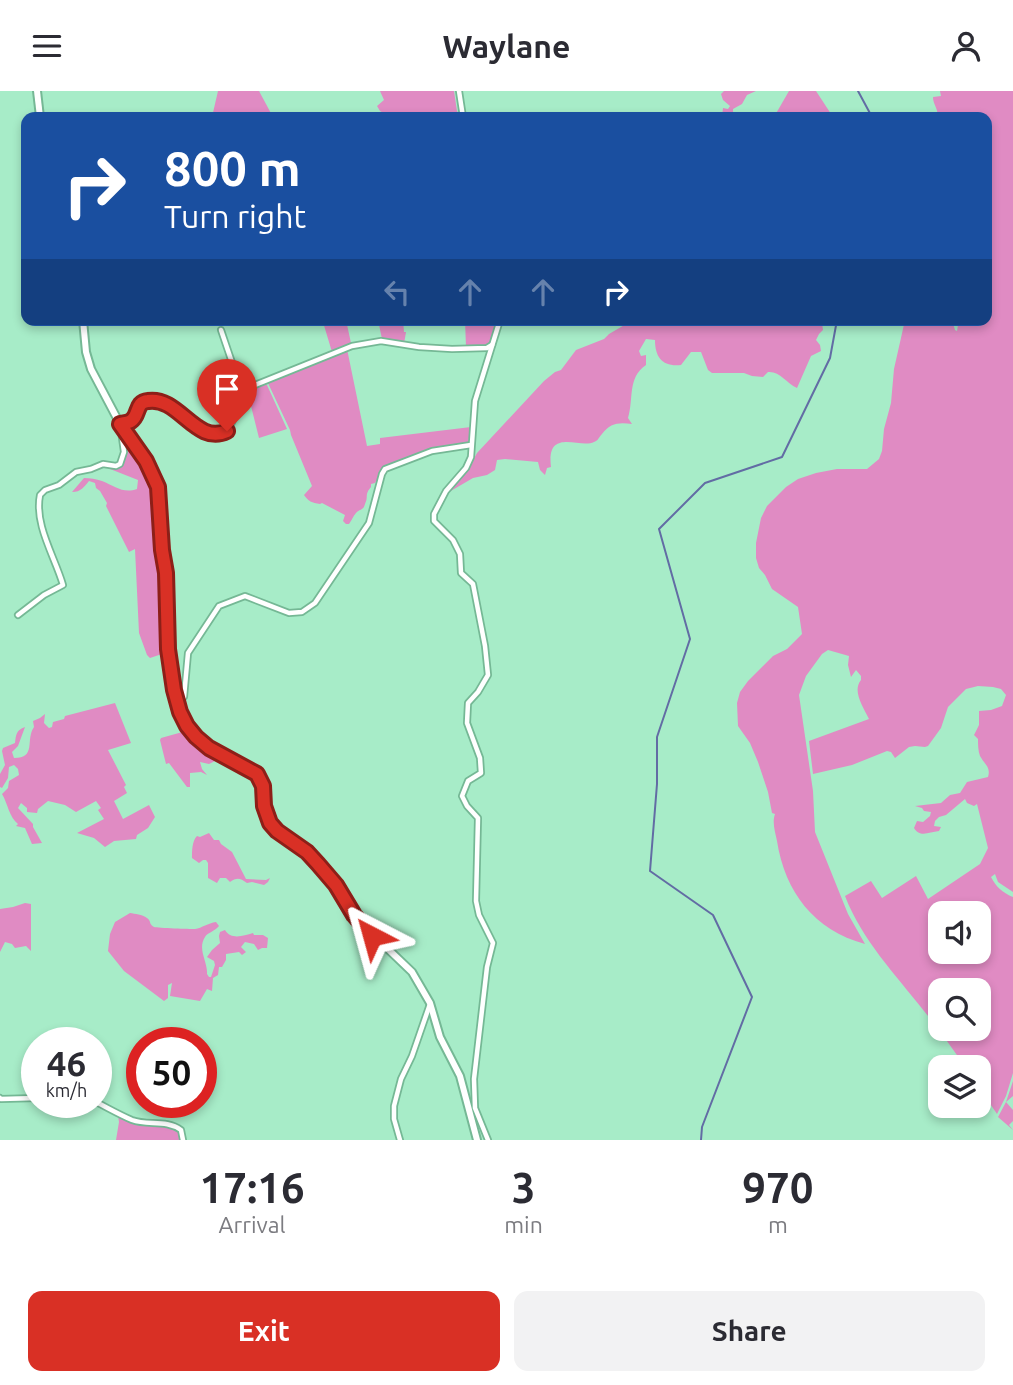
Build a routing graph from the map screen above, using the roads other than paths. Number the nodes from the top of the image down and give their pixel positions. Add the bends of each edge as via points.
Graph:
1 (37, 91) edge
2 (459, 91) edge
3 (39, 112) edge
4 (462, 112) edge
5 (84, 326) edge
6 (498, 326) edge
7 (221, 330) dead end
8 (493, 345) junction
9 (242, 393) junction
10 (120, 424) junction
11 (471, 445) junction
12 (18, 615) dead end
13 (176, 699) junction
14 (430, 1003) junction
15 (0, 1098) edge
16 (21, 1098) edge
17 (112, 1110) edge
18 (183, 1140) edge
19 (400, 1140) edge
20 (477, 1140) edge
21 (488, 1140) edge

1 - 3 main road
2 - 4 street
5 - 10 main road via 91,369
6 - 8 street
7 - 9 street
8 - 9 street via 452,349 381,341 352,345
8 - 11 street via 475,401
9 - 10 street via 233,422 220,435 209,435 157,401 145,401 131,421
10 - 12 street via 124,453 120,464 76,472 40,495 42,527 64,585
10 - 13 main road via 158,487 168,649
11 - 13 street via 432,451 385,469 369,523 315,603 302,612 289,613 245,596 219,606 188,653 184,697
11 - 21 street via 466,468 446,491 434,521 453,540 460,554 461,573 474,584 488,675 468,702 467,723 481,773 468,781 462,796 478,818 476,901 493,943 474,1079 475,1108
13 - 14 main road via 187,726 202,743 257,774 270,823 318,864 372,936 406,965
14 - 19 street via 394,1106
14 - 20 main road via 440,1037 460,1076
15 - 16 street
17 - 18 street via 133,1120 177,1127

